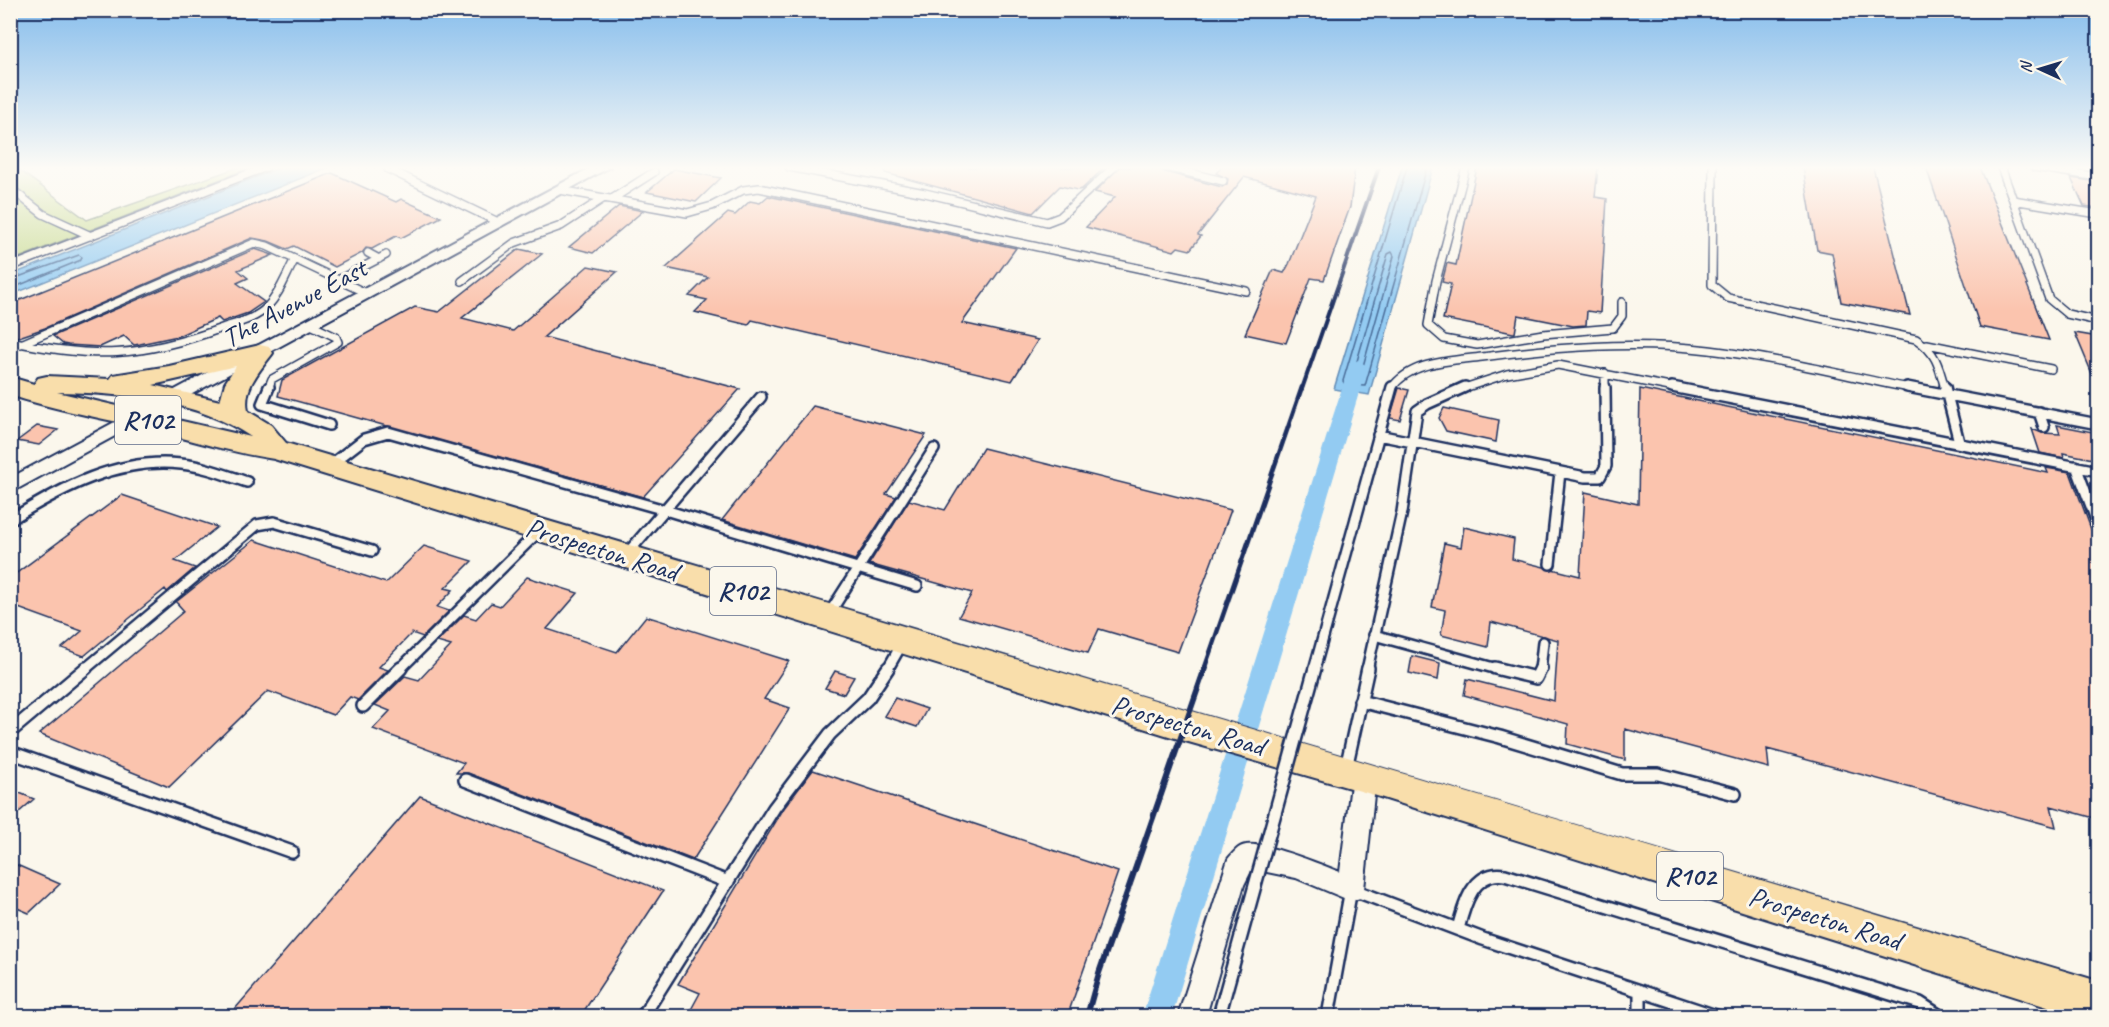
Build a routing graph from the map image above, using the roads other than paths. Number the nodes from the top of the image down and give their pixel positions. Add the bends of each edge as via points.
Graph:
1 (45, 215) edge
2 (144, 215) edge
3 (485, 215) edge
4 (513, 215) edge
5 (580, 215) edge
6 (886, 215) edge
7 (1017, 215) edge
8 (1062, 215) edge
9 (1453, 215) edge
10 (1713, 215) edge
11 (2018, 215) edge
12 (500, 222) junction
13 (91, 236) junction
14 (368, 253) dead end
15 (295, 259) junction
16 (10, 267) edge
17 (338, 280) junction
18 (462, 281) dead end
19 (1246, 291) dead end
20 (368, 294) junction
21 (1622, 302) dead end
22 (2098, 321) edge
23 (311, 325) junction
24 (10, 341) edge
25 (21, 344) junction
26 (1924, 344) junction
27 (260, 352) junction
28 (2051, 369) dead end
29 (1605, 374) junction
30 (15, 386) edge
31 (92, 386) junction
32 (1947, 395) junction
33 (761, 397) dead end
34 (176, 398) junction
35 (2039, 412) junction
36 (236, 417) junction
37 (139, 418) junction
38 (2098, 424) edge
39 (329, 425) dead end
40 (2044, 427) dead end
41 (1378, 435) junction
42 (1413, 441) junction
43 (1959, 442) junction
44 (934, 449) dead end
45 (276, 450) junction
46 (328, 466) junction
47 (2076, 466) junction
48 (2098, 471) edge
49 (1560, 472) junction
50 (247, 482) dead end
51 (10, 487) edge
52 (665, 510) junction
53 (10, 520) edge
54 (2098, 525) edge
55 (540, 530) junction
56 (372, 551) dead end
57 (625, 556) junction
58 (1550, 564) dead end
59 (858, 569) junction
60 (917, 586) dead end
61 (827, 617) junction
62 (1374, 635) junction
63 (904, 640) junction
64 (1543, 642) dead end
65 (1360, 701) junction
66 (363, 706) dead end
67 (10, 732) edge
68 (10, 752) edge
69 (1355, 774) junction
70 (465, 780) dead end
71 (1735, 794) dead end
72 (292, 852) dead end
73 (728, 882) junction
74 (1351, 889) junction
75 (1458, 929) junction
76 (1640, 991) junction
77 (2098, 1002) edge
78 (643, 1017) edge
79 (1192, 1017) edge
80 (1219, 1017) edge
81 (1328, 1017) edge
82 (1640, 1017) edge
83 (1716, 1017) edge
84 (1940, 1017) edge

1 - 13 lane
2 - 13 lane
3 - 12 lane
4 - 12 street, The Avenue East
5 - 18 lane via 514,243
6 - 19 lane
7 - 8 lane via 1047,222
9 - 21 lane via 1428,325 1434,333 1461,344 1477,345 1613,328 1624,316
10 - 26 lane via 1712,285 1718,291 1741,302 1916,339
11 - 22 lane via 2049,299 2067,314
12 - 20 street, The Avenue East
13 - 16 lane
14 - 17 lane via 383,257
15 - 17 lane
15 - 25 lane via 254,243
15 - 25 lane via 266,308 172,346 143,353 94,356
17 - 20 lane
20 - 23 street, The Avenue East
23 - 27 street, The Avenue East
23 - 39 lane via 336,337 338,342 272,379 262,404
24 - 25 lane
26 - 28 lane
26 - 32 lane via 1937,359
27 - 31 main road via 169,374
27 - 34 street, The Avenue East
27 - 36 main road via 236,386 231,401
29 - 42 lane via 1548,365 1482,382 1422,405 1417,411
29 - 43 lane
29 - 49 lane via 1604,472 1600,477 1585,477
30 - 31 main road, R102
30 - 37 main road, R102 via 52,400
31 - 34 main road, R102
32 - 35 lane
32 - 41 lane via 1711,350 1576,347 1449,362 1408,372 1388,393
32 - 43 lane
33 - 52 lane
34 - 36 main road, R102
34 - 37 street, The Avenue East
35 - 38 lane
35 - 40 lane
36 - 45 main road, R102 via 261,431
37 - 45 main road, R102 via 229,443
37 - 51 street, The Avenue East
41 - 42 lane
41 - 80 lane, bridge
42 - 49 lane
42 - 62 lane via 1402,512
43 - 47 lane
44 - 59 lane
45 - 46 main road, Prospecton Road / R102
46 - 52 lane via 361,439 376,432 388,432
46 - 55 main road, Prospecton Road / R102
47 - 48 lane
47 - 54 lane
49 - 58 lane
50 - 53 lane via 171,463 137,466 72,483
52 - 57 lane
52 - 59 lane
55 - 57 main road, Prospecton Road / R102
55 - 66 lane
56 - 67 lane via 274,522 257,525
57 - 61 main road, Prospecton Road / R102
59 - 60 lane
59 - 61 lane
61 - 63 main road, Prospecton Road / R102
62 - 64 lane via 1530,678 1540,674
62 - 65 lane
63 - 69 main road, Prospecton Road / R102
63 - 73 lane via 868,698 850,712 810,758
65 - 69 lane
65 - 71 lane via 1622,774 1658,774
68 - 72 lane
69 - 74 street
69 - 77 main road, Prospecton Road / R102
70 - 73 lane
73 - 78 lane
74 - 75 lane
74 - 79 street via 1297,867 1247,856 1237,867
74 - 81 lane
75 - 76 lane
75 - 84 lane via 1469,891 1481,881 1497,874 1520,878 1920,1002
76 - 82 lane
76 - 83 lane

